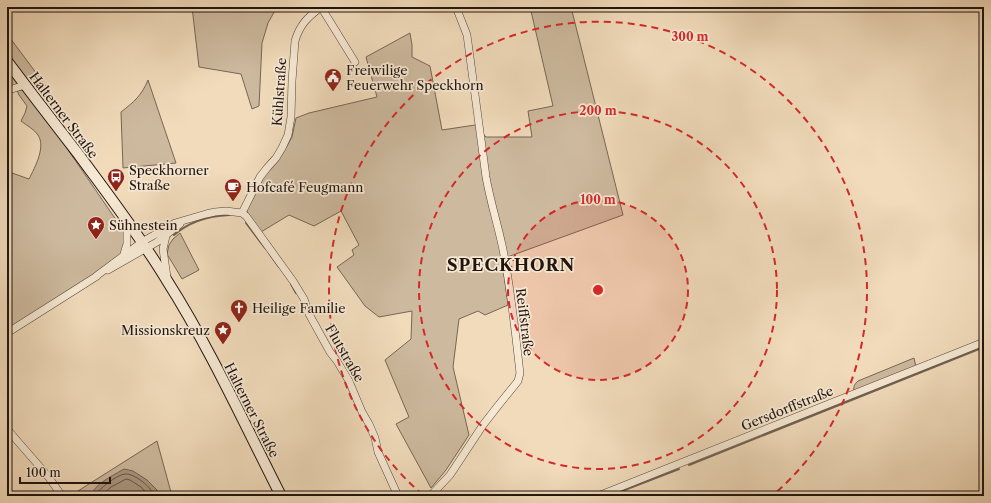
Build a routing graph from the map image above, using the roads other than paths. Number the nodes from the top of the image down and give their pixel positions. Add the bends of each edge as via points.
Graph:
1 (321, 7) edge
2 (456, 7) edge
3 (7, 61) edge
4 (355, 62) dead end
5 (25, 85) junction
6 (7, 89) edge
7 (242, 213) junction
8 (185, 220) junction
9 (127, 221) junction
10 (166, 236) junction
11 (144, 245) junction
12 (124, 254) junction
13 (95, 277) junction
14 (167, 280) junction
15 (7, 333) edge
16 (984, 342) edge
17 (7, 430) edge
18 (62, 496) edge
19 (281, 496) edge
20 (398, 496) edge
21 (430, 496) edge
22 (598, 496) edge

1 - 4 street
1 - 7 street, Kühlstraße via 306,20 295,41 288,135 276,158 260,177
2 - 21 street, Reiffstraße via 467,35 488,191 506,266 520,373 518,381 483,425 450,475
3 - 5 main road, Halterner Straße
5 - 6 street
5 - 9 main road, Halterner Straße
7 - 8 street via 215,212
7 - 20 street, Flutstraße via 290,275 304,299 309,314 349,381
8 - 10 street
8 - 11 street via 176,223
9 - 11 main road, Halterner Straße
9 - 12 street via 127,244
10 - 11 street
10 - 14 street via 163,249
11 - 12 street
11 - 13 street via 118,266
11 - 14 main road, Halterner Straße
12 - 13 street
13 - 15 street
14 - 19 main road, Halterner Straße via 214,363
16 - 22 street, Gersdorffstraße
17 - 18 street via 48,475

